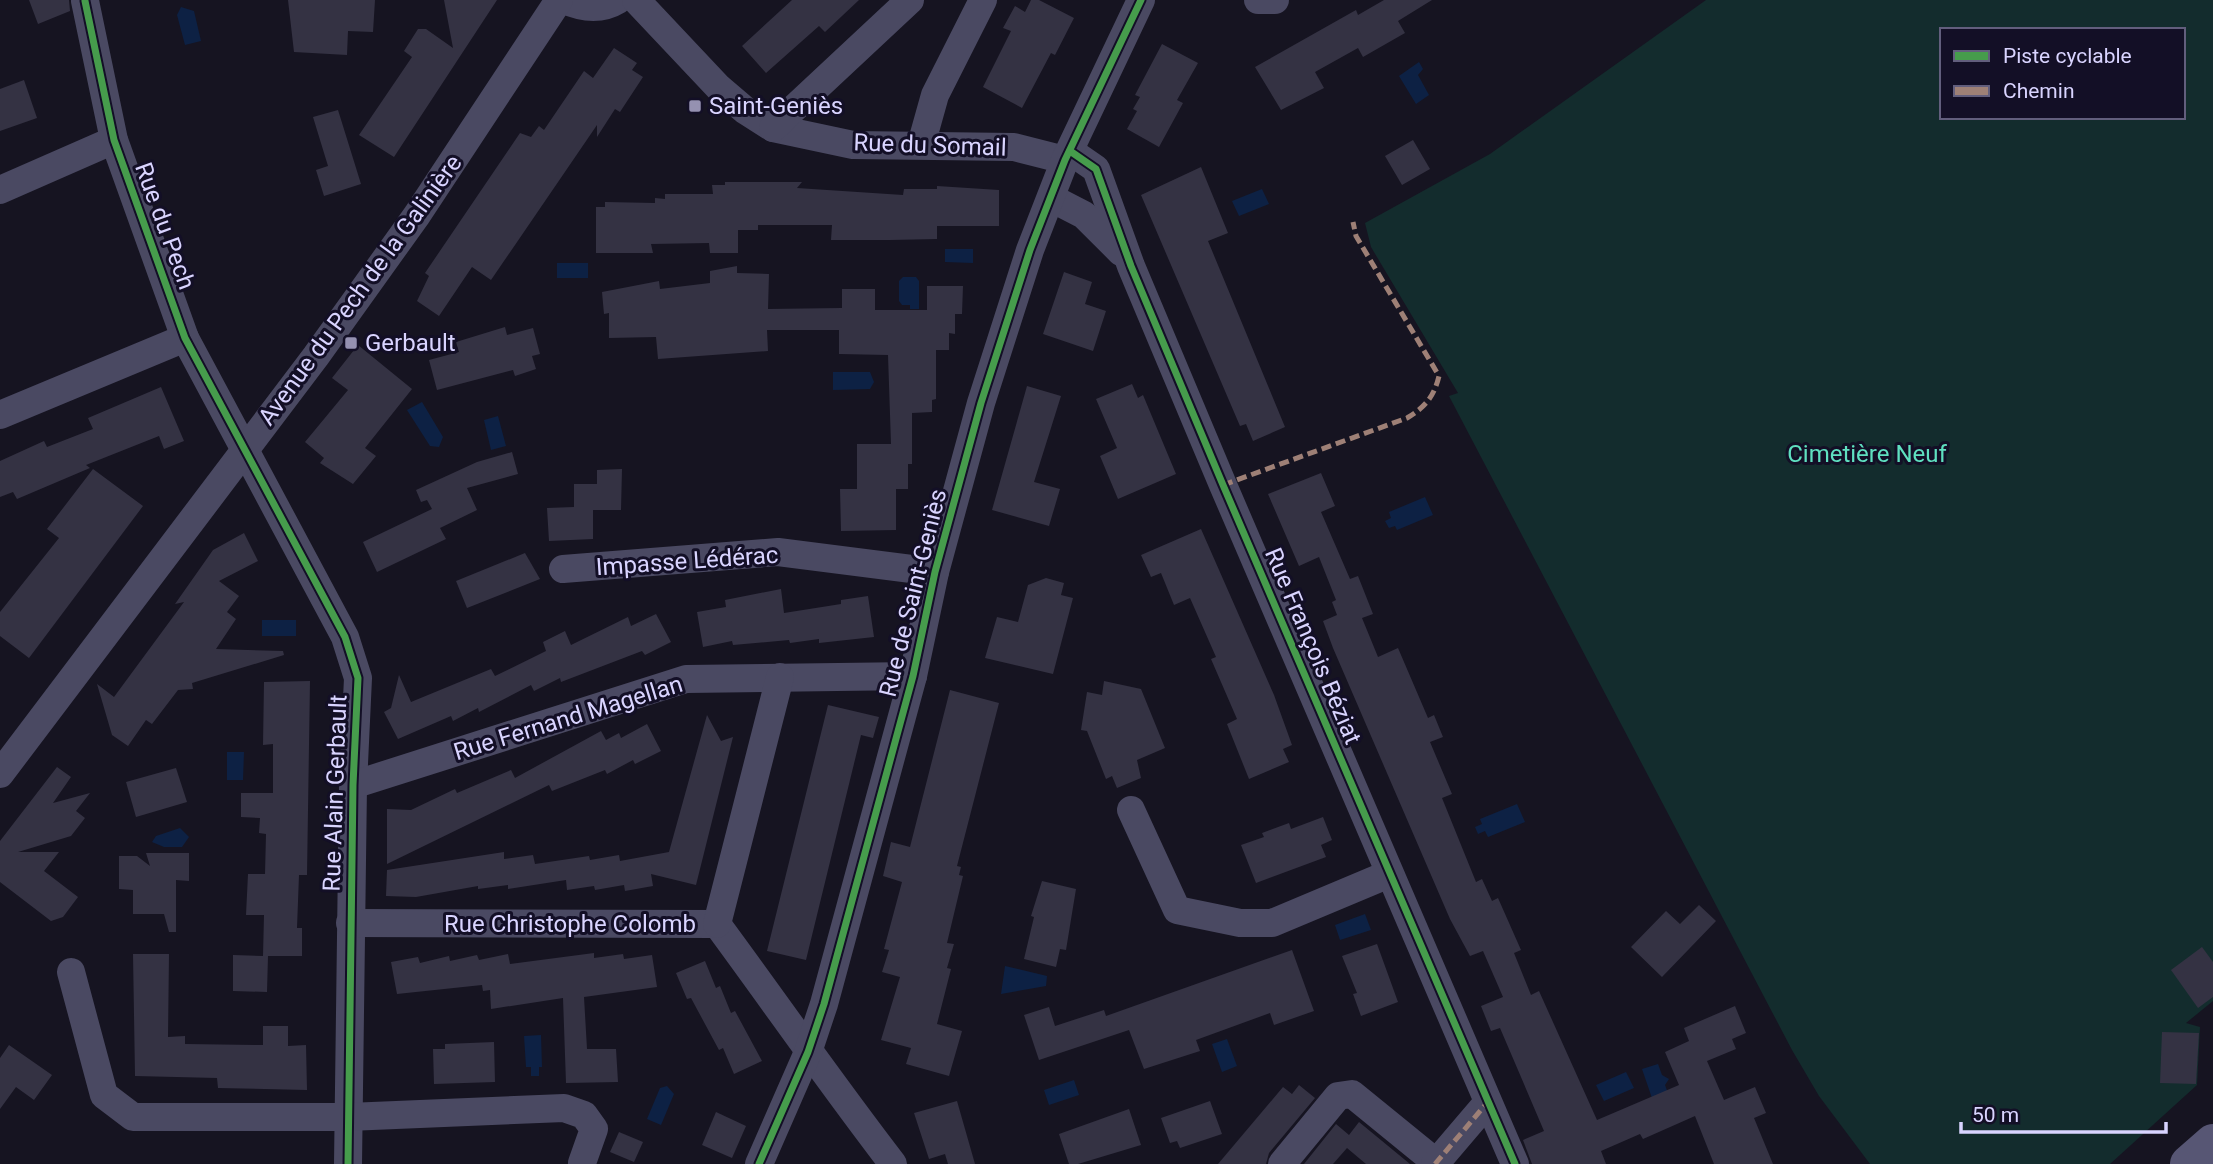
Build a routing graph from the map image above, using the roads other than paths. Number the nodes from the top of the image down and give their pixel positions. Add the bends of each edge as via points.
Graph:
1 (562, 0) edge
2 (618, 0) edge
3 (636, 0) edge
4 (909, 0) edge
5 (983, 0) edge
6 (1141, 0) edge
7 (1258, 0) edge
8 (1275, 0) edge
9 (85, 1) edge
10 (774, 128) junction
11 (114, 140) junction
12 (921, 145) junction
13 (1068, 156) junction
14 (0, 190) edge
15 (1051, 198) junction
16 (1131, 266) junction
17 (185, 338) junction
18 (0, 415) edge
19 (244, 451) junction
20 (563, 569) dead end
21 (935, 572) junction
22 (913, 676) junction
23 (780, 677) junction
24 (0, 774) edge
25 (353, 785) junction
26 (1131, 810) dead end
27 (1389, 874) junction
28 (350, 923) junction
29 (717, 924) junction
30 (71, 972) dead end
31 (808, 1052) junction
32 (1487, 1103) junction
33 (348, 1117) junction
34 (2213, 1143) edge
35 (582, 1163) edge
36 (1437, 1163) edge
37 (348, 1164) edge
38 (759, 1164) edge
39 (893, 1164) edge
40 (1282, 1164) edge
41 (1515, 1164) edge
42 (2189, 1164) edge

1 - 2 street via 595,8
1 - 19 street, Avenue du Pech de la Galinière via 417,215
3 - 10 street, Rue du Somail via 719,88
4 - 10 street
5 - 12 street via 935,95
6 - 13 street, Rue de Saint-Geniès
7 - 8 street
9 - 11 street, Rue du Pech
10 - 12 street, Rue du Somail via 853,145
11 - 14 street, Rue du Pech
11 - 17 street, Rue du Pech
12 - 13 street, Rue du Somail via 1014,146
13 - 15 street, Rue de Saint-Geniès
13 - 16 street, Rue François Béziat via 1096,169
15 - 16 street via 1100,228
15 - 21 street, Rue de Saint-Geniès via 981,403
16 - 27 street, Rue François Béziat
17 - 18 street
17 - 19 street, Rue du Pech
19 - 24 street, Avenue du Pech de la Galinière
19 - 25 street, Rue Alain Gerbault via 345,637 358,678
20 - 21 street, Impasse Lédérac via 778,552
21 - 22 street, Rue de Saint-Geniès
22 - 23 street, Rue Fernand Magellan
22 - 31 street, Rue de Saint-Geniès
23 - 25 street, Rue Fernand Magellan via 686,679 657,686
23 - 29 street
25 - 28 street, Rue Alain Gerbault
26 - 27 street via 1177,910 1240,923 1272,923
27 - 32 street, Rue François Béziat
28 - 29 street, Rue Christophe Colomb
28 - 33 street, Rue Alain Gerbault
29 - 31 street, Rue Christophe Colomb
30 - 33 street via 104,1095 132,1117
31 - 38 street, Rue de Saint-Geniès
31 - 39 street, Rue Christophe Colomb
32 - 36 street
32 - 41 street, Rue François Béziat
33 - 35 street via 564,1108 584,1115 594,1129
33 - 37 street, Rue Alain Gerbault
34 - 42 street
36 - 40 street via 1352,1094 1338,1096

